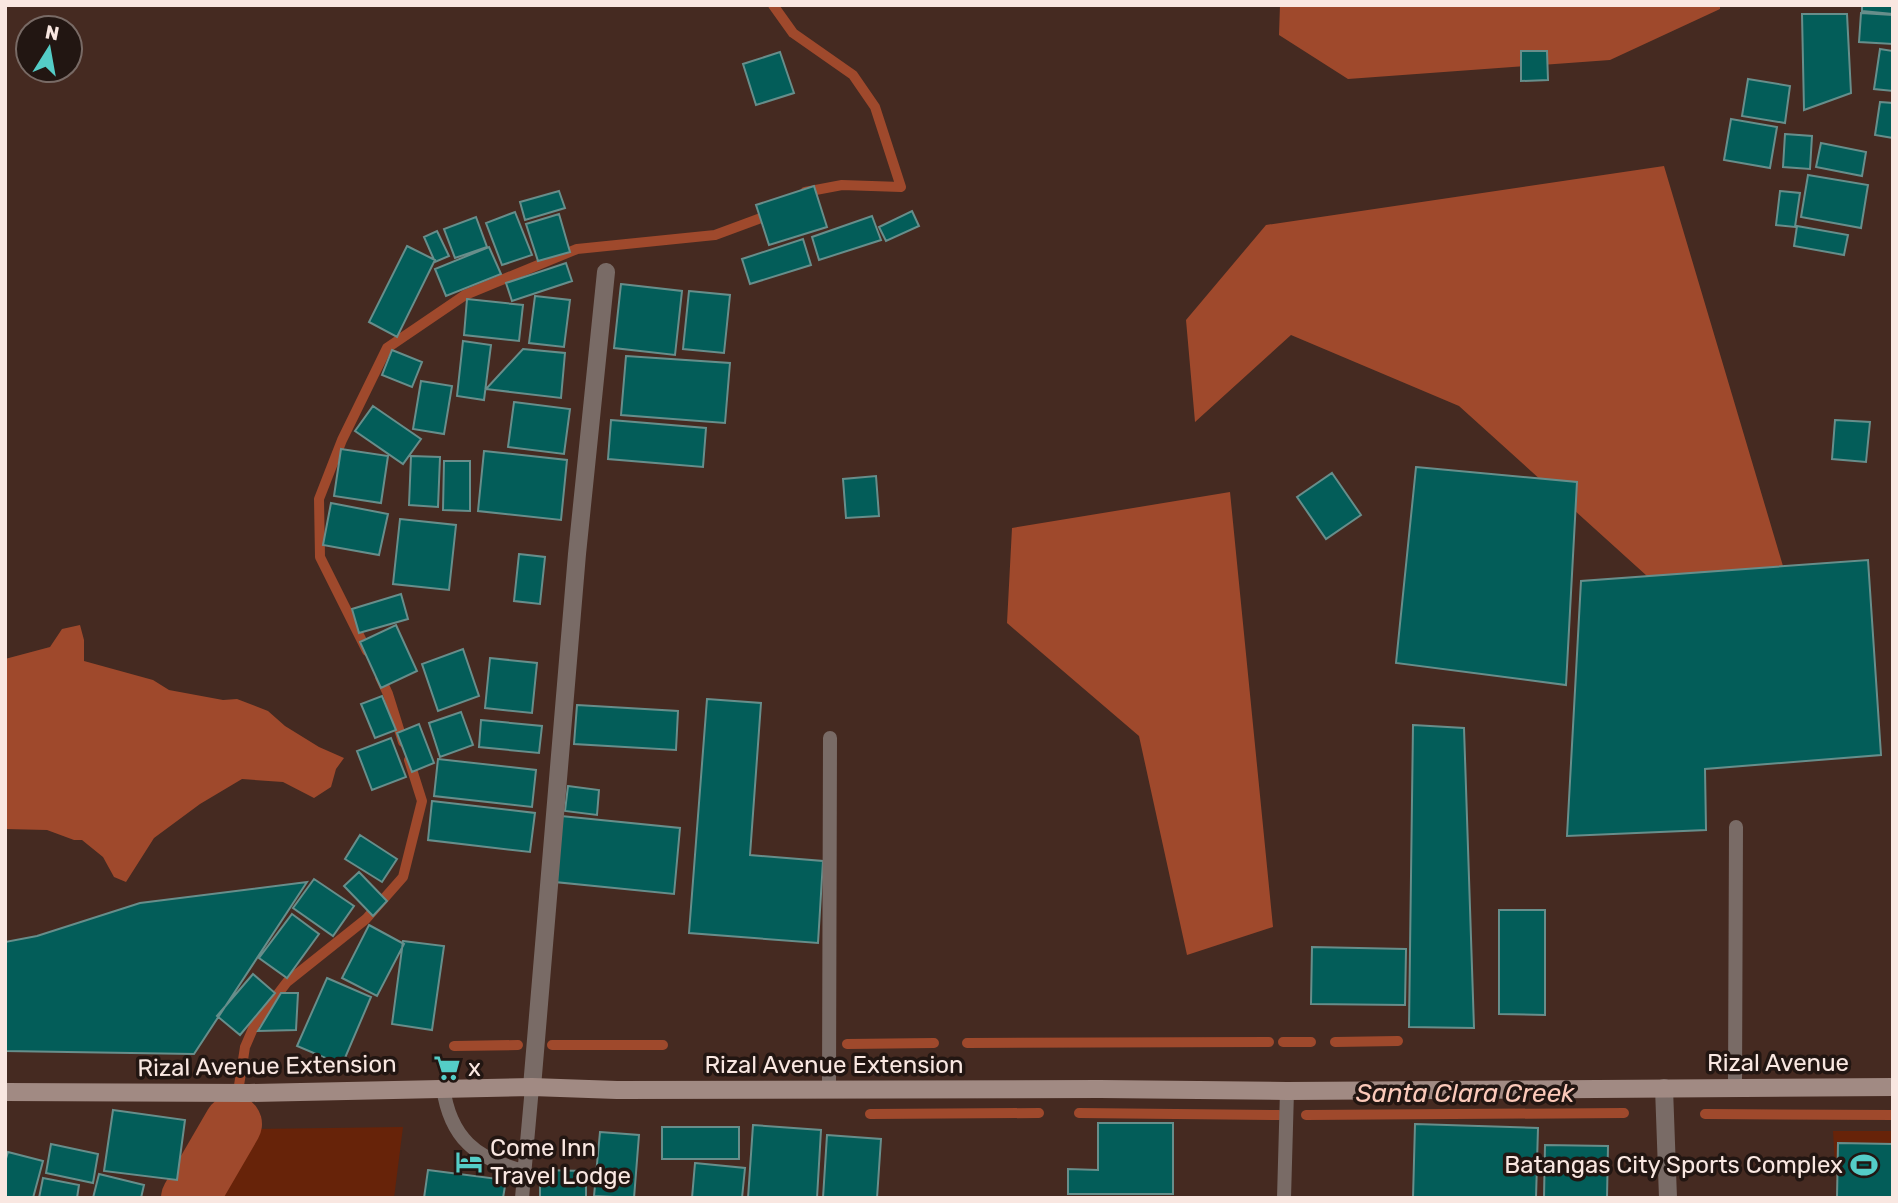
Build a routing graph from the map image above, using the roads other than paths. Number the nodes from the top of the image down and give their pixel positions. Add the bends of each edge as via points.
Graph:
1 (606, 272) dead end
2 (830, 738) dead end
3 (1736, 827) dead end
4 (443, 1087) junction
5 (531, 1087) junction
6 (1893, 1087) edge
7 (1664, 1088) junction
8 (1735, 1088) junction
9 (829, 1090) junction
10 (1287, 1091) junction
11 (5, 1092) edge
12 (524, 1171) junction
13 (522, 1198) edge
14 (1284, 1198) edge
15 (1668, 1198) edge

1 - 5 street
2 - 9 lane
3 - 8 lane
4 - 5 main road, Rizal Avenue Extension
4 - 11 main road, Rizal Avenue Extension via 249,1093
4 - 12 lane via 452,1123 467,1143 487,1159
5 - 9 main road, Rizal Avenue Extension
5 - 12 lane
6 - 8 main road, Rizal Avenue
7 - 8 main road, Rizal Avenue
7 - 10 main road, Rizal Avenue Extension
7 - 15 street
9 - 10 main road, Rizal Avenue Extension
10 - 14 lane
12 - 13 lane

